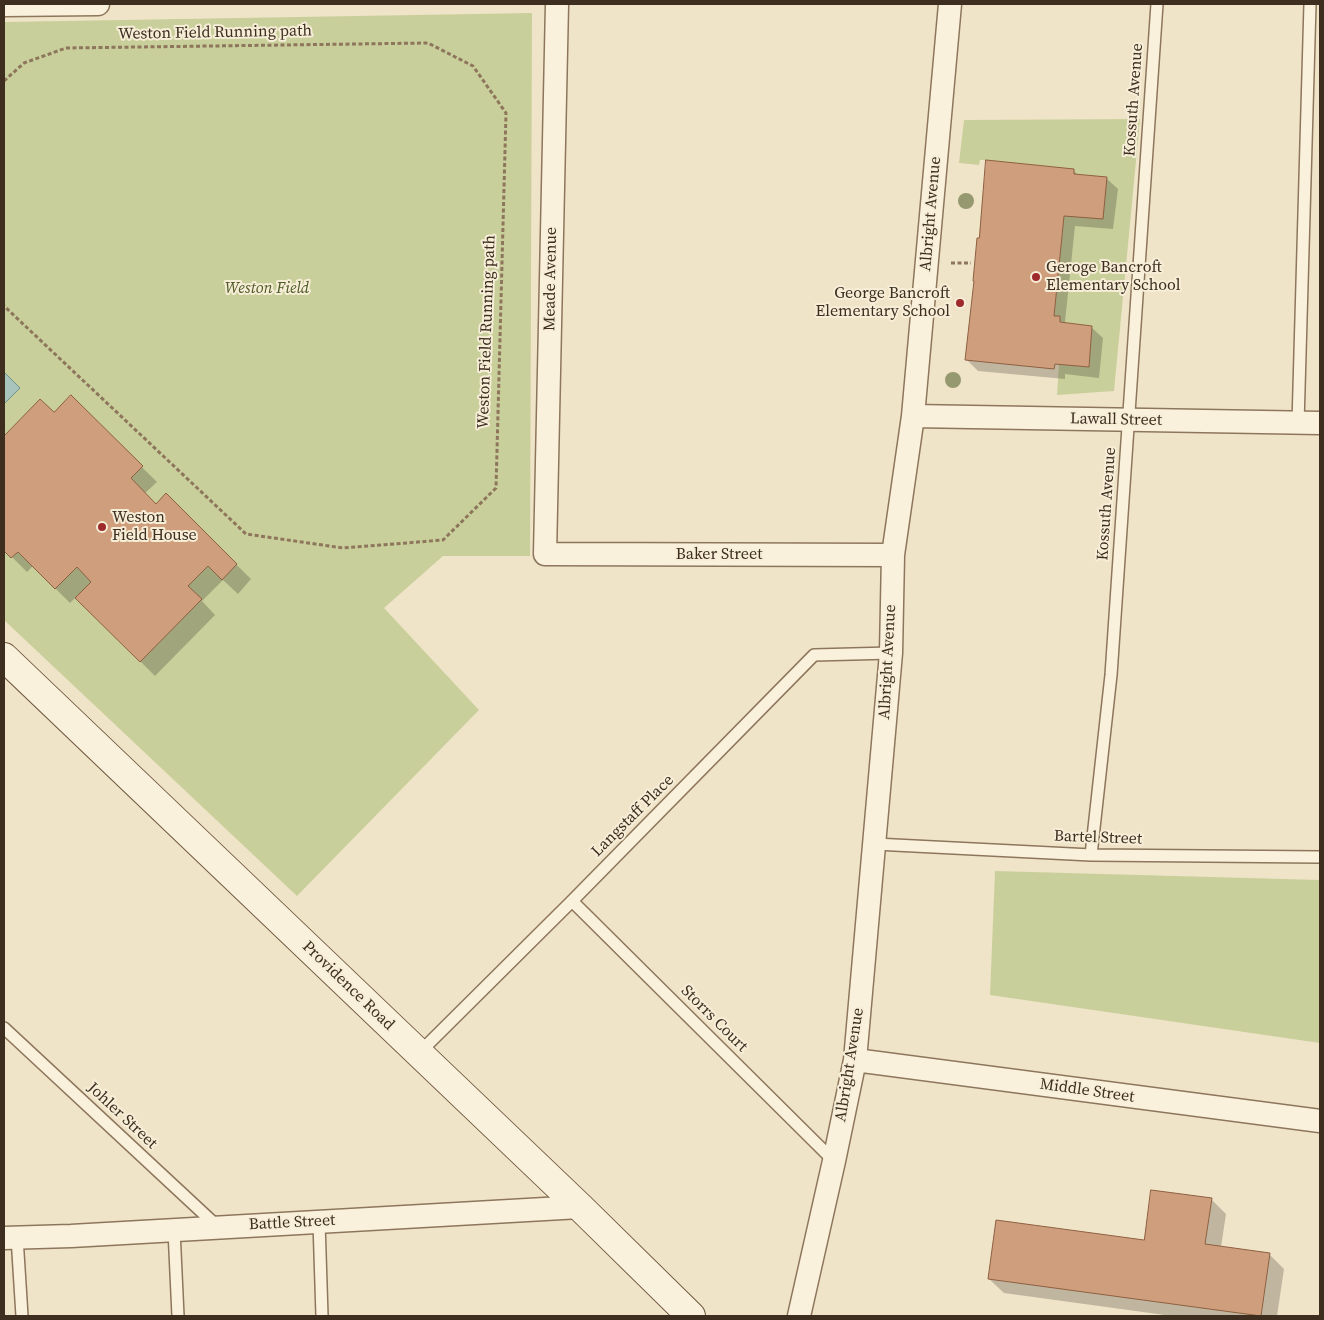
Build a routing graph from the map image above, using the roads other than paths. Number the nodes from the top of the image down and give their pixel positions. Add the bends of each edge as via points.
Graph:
1 (91, 4) edge
2 (98, 4) edge
3 (557, 4) edge
4 (950, 4) edge
5 (1157, 4) edge
6 (1310, 4) edge
7 (4, 5) edge
8 (912, 416) junction
9 (1129, 421) junction
10 (1298, 423) junction
11 (1320, 423) edge
12 (545, 554) joint
13 (894, 555) junction
14 (891, 653) junction
15 (4, 657) edge
16 (874, 844) junction
17 (1091, 855) junction
18 (1320, 857) edge
19 (572, 901) junction
20 (4, 1028) edge
21 (418, 1053) junction
22 (854, 1060) junction
23 (1320, 1121) edge
24 (834, 1161) junction
25 (580, 1207) junction
26 (319, 1222) junction
27 (218, 1227) junction
28 (174, 1230) junction
29 (10, 1237) edge
30 (22, 1316) edge
31 (178, 1316) edge
32 (322, 1316) edge
33 (691, 1316) edge
34 (798, 1316) edge

1 - 2 street
1 - 7 street
3 - 12 street, Meade Avenue
4 - 8 street, Albright Avenue
5 - 9 lane, Kossuth Avenue
6 - 10 lane
8 - 9 street, Lawall Street
8 - 13 street, Albright Avenue
9 - 10 street, Lawall Street
9 - 17 lane, Kossuth Avenue via 1112,675
10 - 11 street, Lawall Street
12 - 13 street, Baker Street
13 - 14 street, Albright Avenue
14 - 16 street, Albright Avenue
14 - 19 lane, Langstaff Place via 814,655
15 - 21 main road, Providence Road
16 - 17 lane, Bartel Street
16 - 22 street, Albright Avenue
17 - 18 lane, Bartel Street
19 - 21 lane, Langstaff Place
19 - 24 lane, Storrs Court
20 - 27 lane, Johler Street
21 - 25 main road, Providence Road
22 - 23 street, Middle Street
22 - 24 street, Albright Avenue
24 - 34 street, Albright Avenue
25 - 26 street, Battle Street
25 - 33 main road, Providence Road
26 - 27 street, Battle Street
26 - 32 lane
27 - 28 street, Battle Street
28 - 29 street, Battle Street
28 - 31 lane
29 - 30 lane

